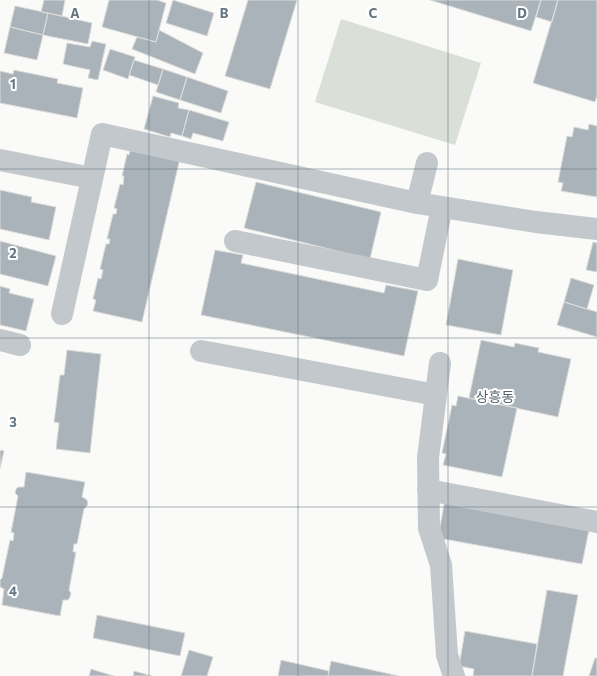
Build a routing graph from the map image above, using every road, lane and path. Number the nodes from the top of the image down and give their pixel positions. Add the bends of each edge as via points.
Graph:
1 (0, 160) edge
2 (427, 163) dead end
3 (92, 178) junction
4 (417, 203) junction
5 (442, 207) junction
6 (597, 229) edge
7 (235, 242) dead end
8 (62, 314) dead end
9 (201, 352) dead end
10 (440, 364) dead end
11 (436, 395) junction
12 (428, 490) junction
13 (597, 522) edge
14 (454, 676) edge

1 - 3 street
2 - 4 street
3 - 4 street via 102,134
3 - 8 street
4 - 5 street
5 - 6 street
5 - 7 street via 427,280
9 - 11 street
10 - 11 street
11 - 12 street via 428,458
12 - 13 street
12 - 14 street via 429,528 441,565 447,655

